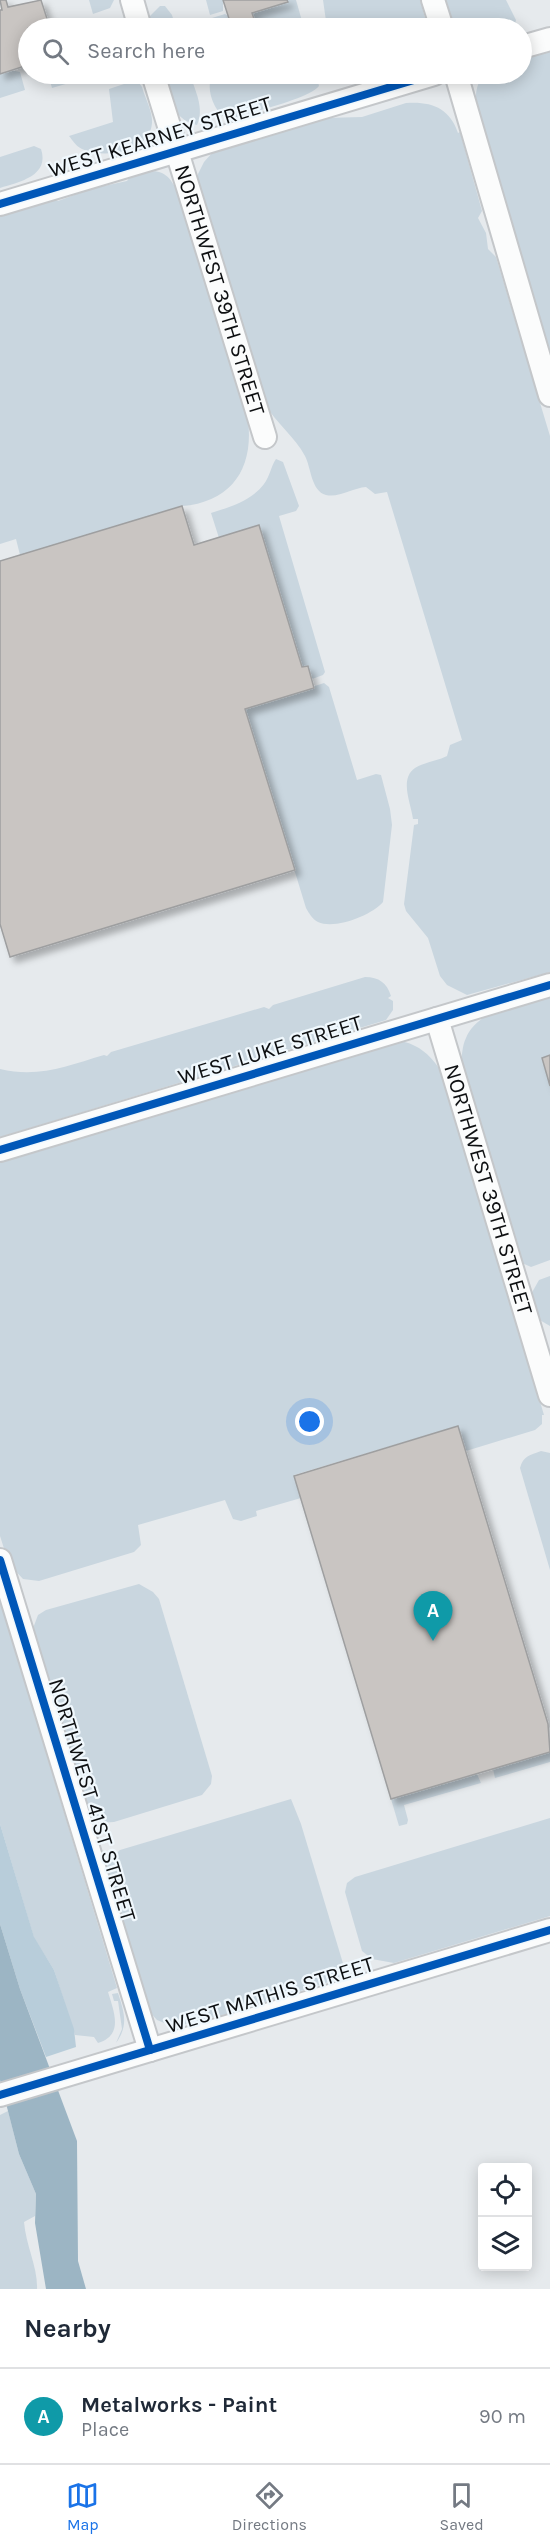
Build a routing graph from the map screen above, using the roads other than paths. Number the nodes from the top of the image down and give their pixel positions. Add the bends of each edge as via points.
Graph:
1 (132, 0) edge
2 (433, 0) edge
3 (137, 18) edge
4 (439, 18) edge
5 (550, 39) edge
6 (532, 44) edge
7 (156, 84) edge
8 (400, 84) edge
9 (459, 84) edge
10 (176, 151) junction
11 (0, 204) edge
12 (550, 395) edge
13 (265, 437) dead end
14 (550, 985) edge
15 (436, 1019) junction
16 (0, 1150) edge
17 (543, 1346) edge
18 (550, 1395) edge
19 (0, 1560) edge
20 (550, 1930) edge
21 (150, 2050) junction
22 (0, 2095) edge

1 - 3 street
2 - 4 street
5 - 6 street
7 - 10 street, NORTHWEST 39TH STREET
8 - 10 street, WEST KEARNEY STREET
9 - 12 street
10 - 11 street, WEST KEARNEY STREET
10 - 13 street, NORTHWEST 39TH STREET
14 - 15 street, WEST LUKE STREET
15 - 16 street, WEST LUKE STREET
15 - 17 street, NORTHWEST 39TH STREET
17 - 18 street, NORTHWEST 39TH STREET
19 - 21 street, NORTHWEST 41ST STREET
20 - 21 street, WEST MATHIS STREET
21 - 22 street, WEST MATHIS STREET

